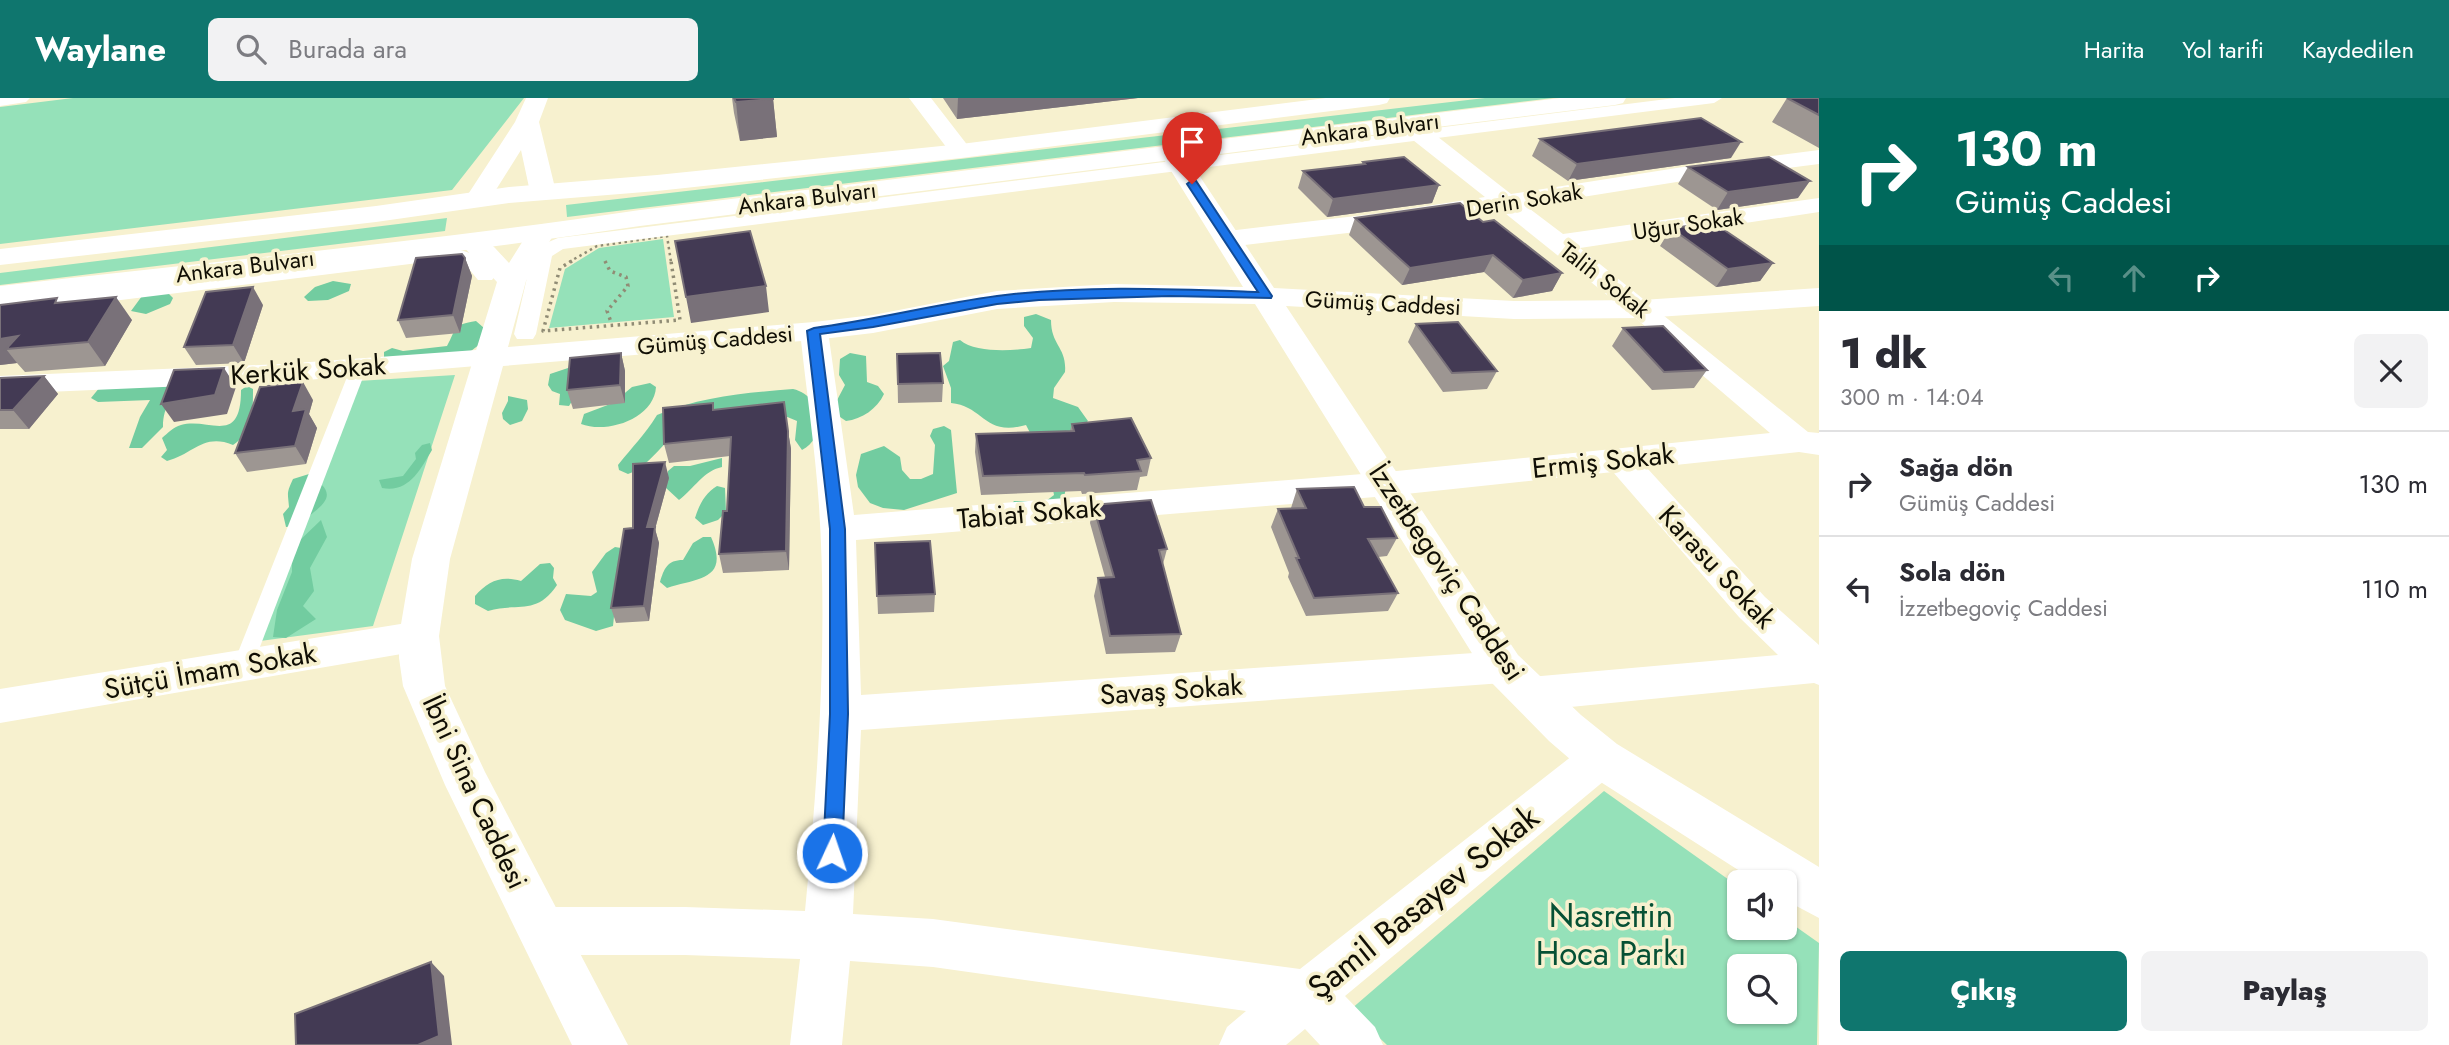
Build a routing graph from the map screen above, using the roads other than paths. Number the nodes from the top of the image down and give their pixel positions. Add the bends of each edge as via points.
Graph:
1 (19, 98) edge
2 (537, 98) edge
3 (920, 98) edge
4 (1379, 98) edge
5 (1615, 98) edge
6 (1714, 98) edge
7 (0, 100) edge
8 (527, 122) junction
9 (1415, 130) junction
10 (961, 151) junction
11 (1819, 157) edge
12 (1176, 159) junction
13 (1772, 164) junction
14 (1819, 187) edge
15 (543, 192) junction
16 (478, 199) junction
17 (1506, 203) junction
18 (1819, 205) edge
19 (541, 234) junction
20 (1228, 239) junction
21 (472, 241) junction
22 (1558, 243) junction
23 (0, 257) edge
24 (499, 279) junction
25 (0, 295) edge
26 (1266, 296) junction
27 (1819, 298) edge
28 (0, 309) edge
29 (1642, 309) junction
30 (814, 331) junction
31 (525, 334) dead end
32 (490, 358) junction
33 (359, 367) junction
34 (0, 385) edge
35 (1809, 442) edge
36 (1620, 460) junction
37 (1387, 484) junction
38 (838, 529) junction
39 (419, 636) junction
40 (243, 665) junction
41 (1818, 668) edge
42 (1517, 680) junction
43 (0, 706) edge
44 (839, 714) junction
45 (1601, 758) junction
46 (1819, 894) edge
47 (543, 931) junction
48 (829, 936) junction
49 (1307, 995) junction
50 (601, 1045) edge
51 (816, 1045) edge
52 (1245, 1045) edge
53 (1357, 1045) edge

1 - 7 street
2 - 8 street
3 - 10 street
4 - 10 street, Ankara Bulvarı
5 - 9 street, Ankara Bulvarı
6 - 9 street
8 - 15 street
8 - 16 street
9 - 12 street, Ankara Bulvarı
9 - 17 street, Talih Sokak
10 - 15 street, Ankara Bulvarı
11 - 13 street, Derin Sokak
12 - 19 street, Ankara Bulvarı via 653,216
12 - 20 street, İzzetbegoviç Caddesi
12 - 31 street via 558,244 542,256
13 - 14 street
13 - 17 street, Derin Sokak
15 - 16 street, Ankara Bulvarı
15 - 19 street
16 - 21 street
16 - 23 street, Ankara Bulvarı
17 - 20 street, Derin Sokak
17 - 22 street, Talih Sokak
18 - 22 street, Uğur Sokak
19 - 21 street, Ankara Bulvarı
19 - 24 street, İbni Sina Caddesi
20 - 26 street, İzzetbegoviç Caddesi
21 - 24 street
21 - 25 street, Ankara Bulvarı
22 - 29 street, Talih Sokak
24 - 28 street via 472,260 450,254
24 - 32 street, İbni Sina Caddesi
26 - 29 street, Gümüş Caddesi via 1457,308
26 - 30 street, Gümüş Caddesi via 1156,292 1039,296
26 - 37 street, İzzetbegoviç Caddesi
27 - 29 street, Gümüş Caddesi
29 - 35 street, Talih Sokak
30 - 32 street, Gümüş Caddesi
30 - 38 street
32 - 33 street, Kerkük Sokak
32 - 39 street, İbni Sina Caddesi via 431,559
33 - 34 street, Kerkük Sokak
33 - 40 lane
35 - 36 street, Ermiş Sokak
36 - 37 street, Ermiş Sokak
36 - 41 street, Karasu Sokak via 1752,607
37 - 38 street, Tabiat Sokak
37 - 42 street, İzzetbegoviç Caddesi
38 - 44 street
39 - 40 street, Sütçü İmam Sokak
39 - 47 street, İbni Sina Caddesi via 424,686 437,718
40 - 43 street, Sütçü İmam Sokak
41 - 42 street, Savaş Sokak
42 - 44 street, Savaş Sokak
42 - 45 street, İzzetbegoviç Caddesi
44 - 48 street
45 - 46 street, İzzetbegoviç Caddesi
45 - 49 street, Şamil Basayev Sokak
47 - 48 street
47 - 50 street, İbni Sina Caddesi
48 - 49 street via 933,943
48 - 51 street
49 - 52 street, Şamil Basayev Sokak
49 - 53 street

